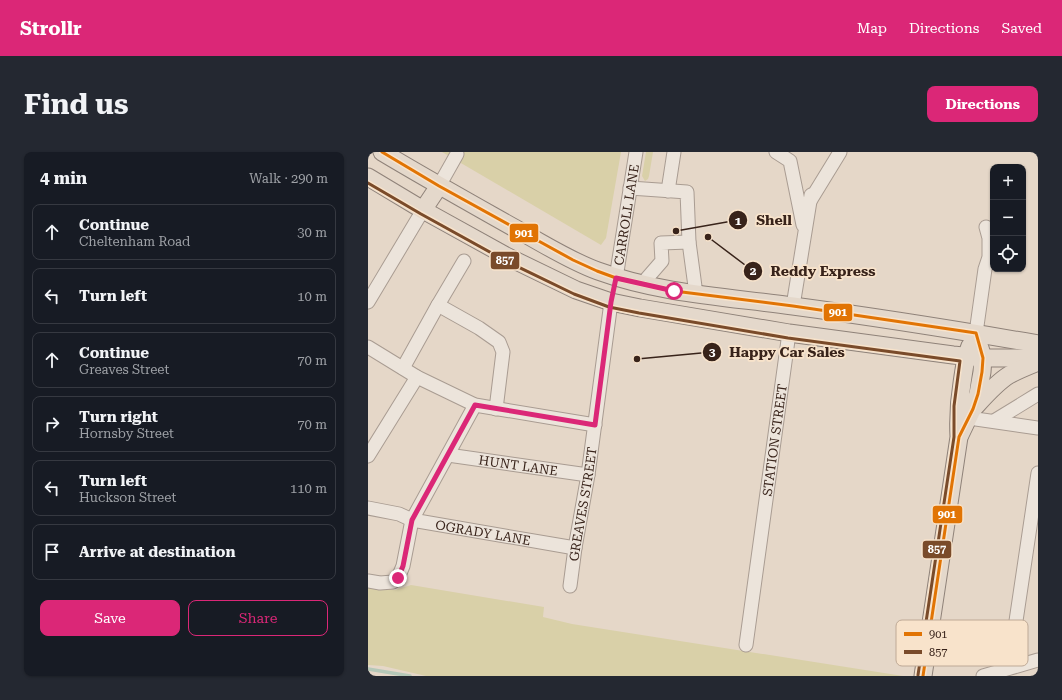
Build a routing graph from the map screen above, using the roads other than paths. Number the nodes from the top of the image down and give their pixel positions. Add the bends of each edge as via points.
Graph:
1 (382, 152) edge
2 (636, 152) edge
3 (674, 152) edge
4 (776, 152) edge
5 (840, 152) edge
6 (457, 154) dead end
7 (368, 177) edge
8 (439, 186) junction
9 (630, 188) junction
10 (668, 191) junction
11 (423, 210) junction
12 (986, 227) dead end
13 (804, 235) junction
14 (688, 242) junction
15 (464, 262) dead end
16 (616, 278) junction
17 (642, 284) junction
18 (696, 294) junction
19 (368, 302) edge
20 (611, 302) junction
21 (438, 305) junction
22 (793, 306) junction
23 (789, 332) junction
24 (976, 333) junction
25 (1038, 344) edge
26 (368, 347) edge
27 (966, 357) junction
28 (983, 358) junction
29 (1038, 358) edge
30 (1038, 362) edge
31 (403, 368) junction
32 (417, 377) junction
33 (1038, 394) edge
34 (475, 405) junction
35 (496, 409) junction
36 (971, 413) junction
37 (994, 421) junction
38 (595, 425) junction
39 (1038, 428) edge
40 (959, 437) junction
41 (448, 455) junction
42 (368, 456) edge
43 (1038, 473) edge
44 (588, 476) junction
45 (368, 508) edge
46 (412, 520) junction
47 (575, 548) junction
48 (368, 581) edge
49 (570, 586) dead end
50 (931, 620) edge
51 (1016, 620) edge
52 (746, 645) dead end
53 (1038, 660) edge
54 (1028, 663) edge
55 (925, 666) edge
56 (1016, 666) edge
57 (1009, 668) joint
58 (923, 676) edge
59 (983, 676) edge

1 - 8 main road
2 - 9 street, CARROLL LANE
3 - 10 street
4 - 13 street, STATION STREET via 790,161
5 - 13 street, STATION STREET via 810,198
6 - 8 street
7 - 11 main road
8 - 11 main road
8 - 16 main road via 573,260
9 - 10 street
9 - 16 street, CARROLL LANE
10 - 14 street via 687,192
11 - 19 street
11 - 20 main road via 508,257 576,290
12 - 24 street via 989,254
13 - 22 street, STATION STREET
14 - 17 street via 661,243 662,261
14 - 18 street
15 - 21 street
16 - 17 main road
16 - 20 main road
17 - 18 main road
18 - 22 main road
20 - 23 main road
20 - 38 street, GREAVES STREET
21 - 31 street
21 - 35 street via 499,342 503,352
22 - 23 main road, STATION STREET
22 - 24 main road
23 - 27 main road
23 - 52 street, STATION STREET
24 - 25 main road
24 - 27 main road
24 - 28 main road
26 - 31 street
27 - 28 main road
27 - 40 main road via 958,411
28 - 29 main road
28 - 36 main road via 979,386
30 - 36 main road via 1006,377
31 - 32 street
32 - 34 street
32 - 42 street
33 - 37 street
34 - 35 street
34 - 41 street
35 - 38 street
36 - 37 street
36 - 40 main road
37 - 39 street
38 - 44 street, GREAVES STREET
40 - 50 main road
41 - 44 street, HUNT LANE
41 - 46 street
43 - 51 street
44 - 47 street, GREAVES STREET
45 - 46 street, OGRADY LANE via 399,514
46 - 47 street, OGRADY LANE
46 - 48 street via 403,566 398,578 393,582
47 - 49 street, GREAVES STREET
53 - 54 street
55 - 58 main road
56 - 57 street
57 - 59 street

